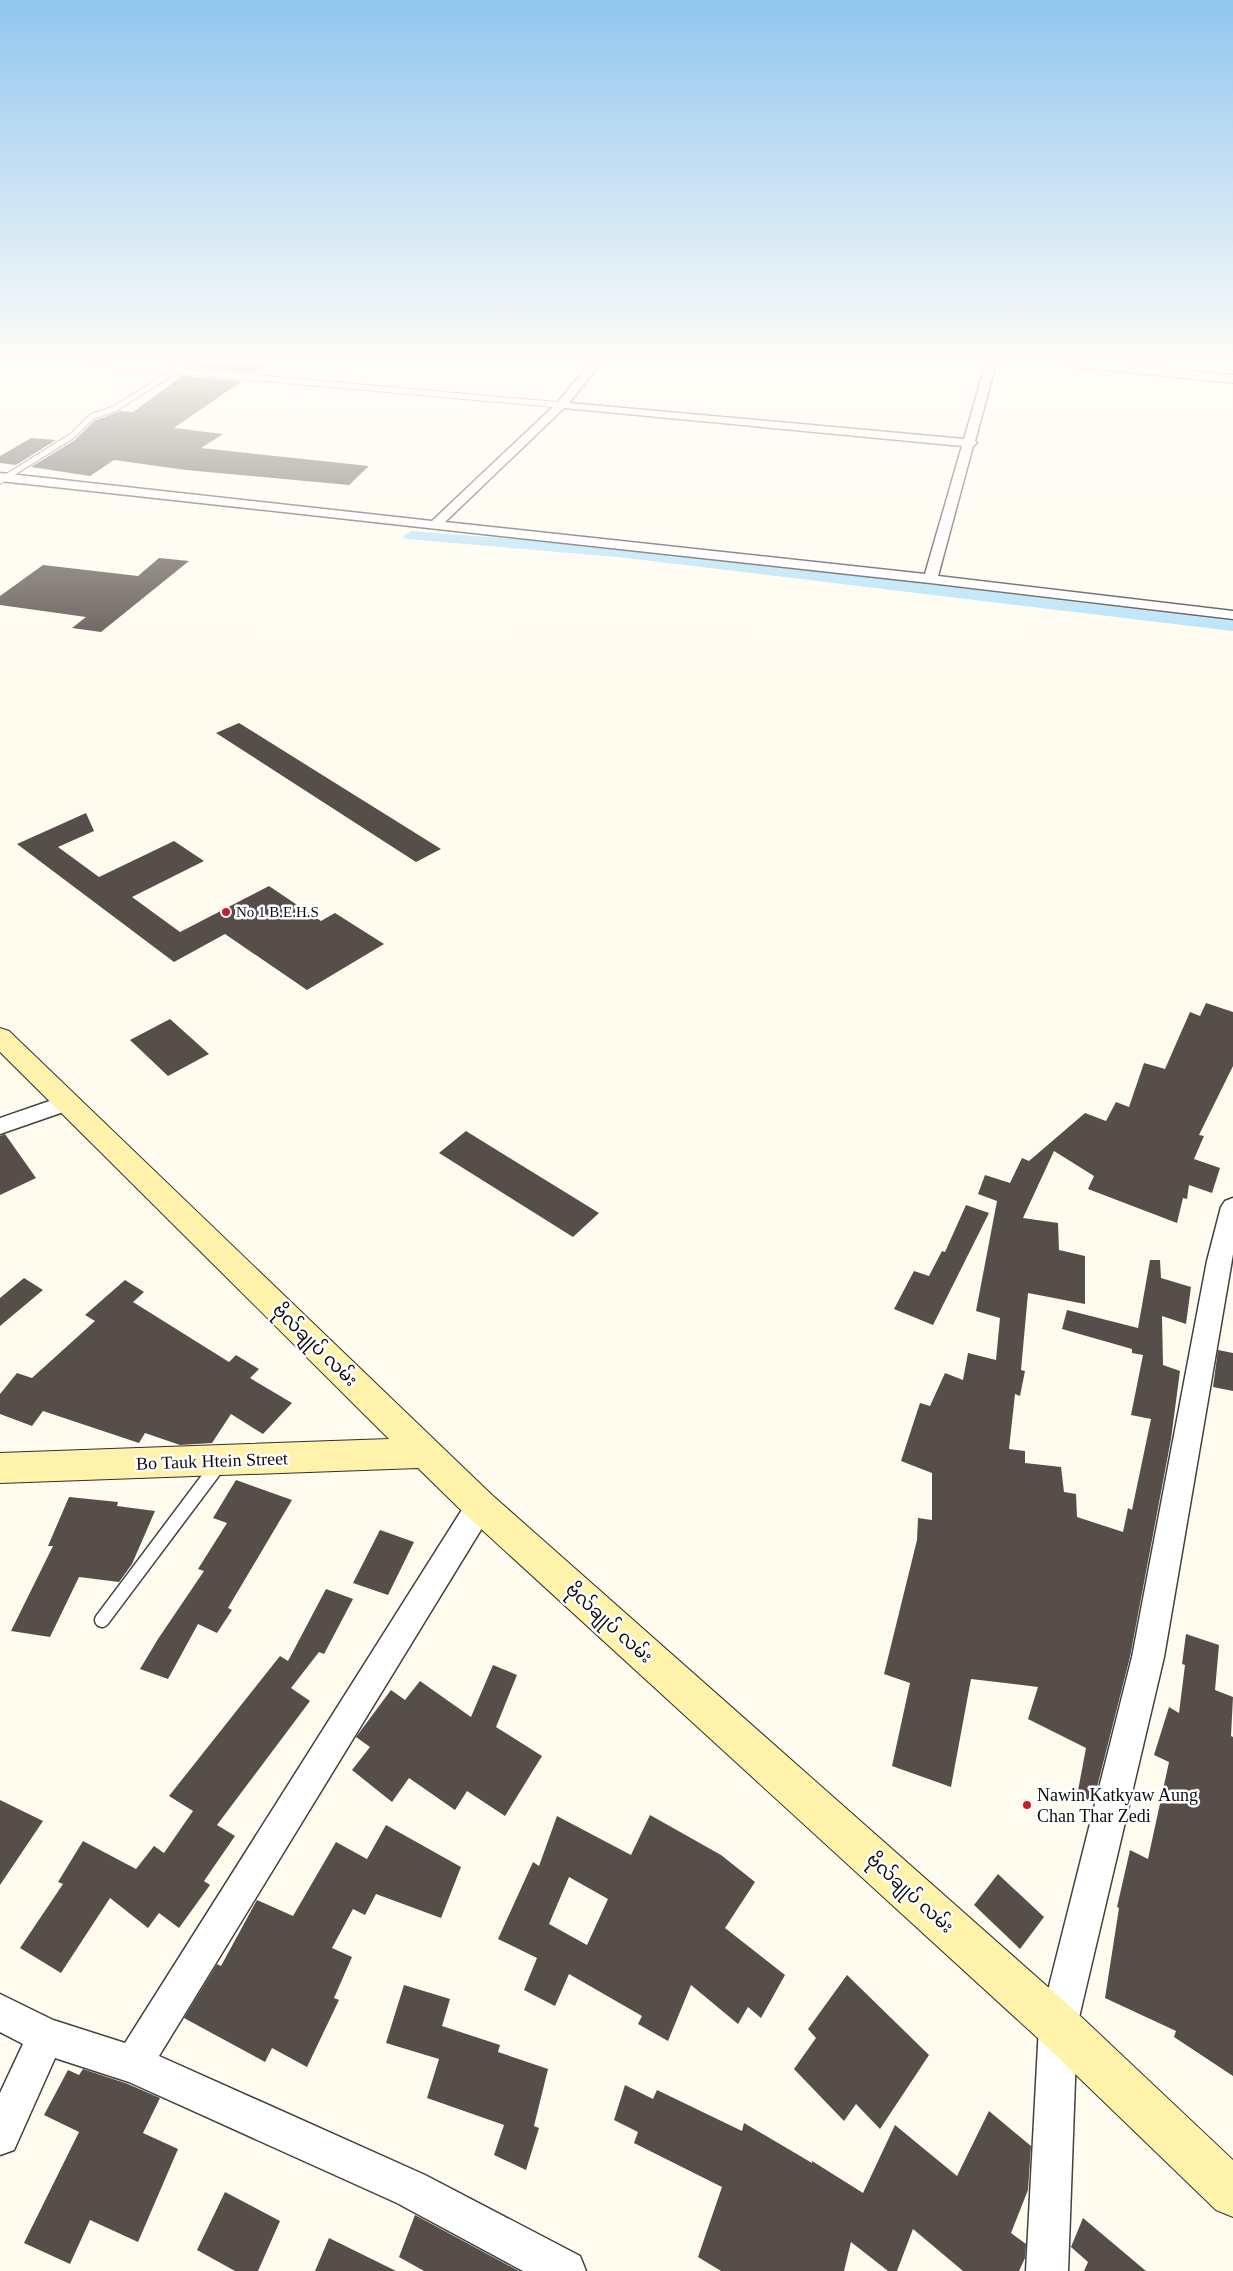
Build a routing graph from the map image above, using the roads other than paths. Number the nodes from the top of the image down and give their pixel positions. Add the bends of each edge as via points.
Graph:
1 (17, 469) edge
2 (494, 469) edge
3 (963, 469) edge
4 (2, 478) edge
5 (436, 524) junction
6 (930, 579) junction
7 (1233, 615) edge
8 (0, 1037) edge
9 (68, 1103) junction
10 (0, 1126) edge
11 (1233, 1208) edge
12 (1226, 1262) edge
13 (425, 1453) junction
14 (222, 1460) junction
15 (0, 1468) edge
16 (480, 1506) junction
17 (102, 1620) dead end
18 (0, 2012) edge
19 (1058, 2026) junction
20 (46, 2036) junction
21 (133, 2064) junction
22 (0, 2136) edge
23 (1233, 2193) edge
24 (565, 2271) edge
25 (1047, 2271) edge

1 - 4 lane
2 - 5 street
3 - 6 street
4 - 5 street
5 - 6 street
6 - 7 street
8 - 9 main road, ဗိုလ်ချုပ် လမ်း
9 - 10 street
9 - 13 main road, ဗိုလ်ချုပ် လမ်း
11 - 12 street
12 - 19 street via 1148,1657
13 - 14 main road, Bo Tauk Htein Street
13 - 16 main road, ဗိုလ်ချုပ် လမ်း
14 - 15 main road, Bo Tauk Htein Street
14 - 17 lane
16 - 19 main road, ဗိုလ်ချုပ် လမ်း
16 - 21 street
18 - 20 street
19 - 23 main road, ဗိုလ်ချုပ် လမ်း
19 - 25 street
20 - 21 street
20 - 22 street
21 - 24 street via 411,2189

